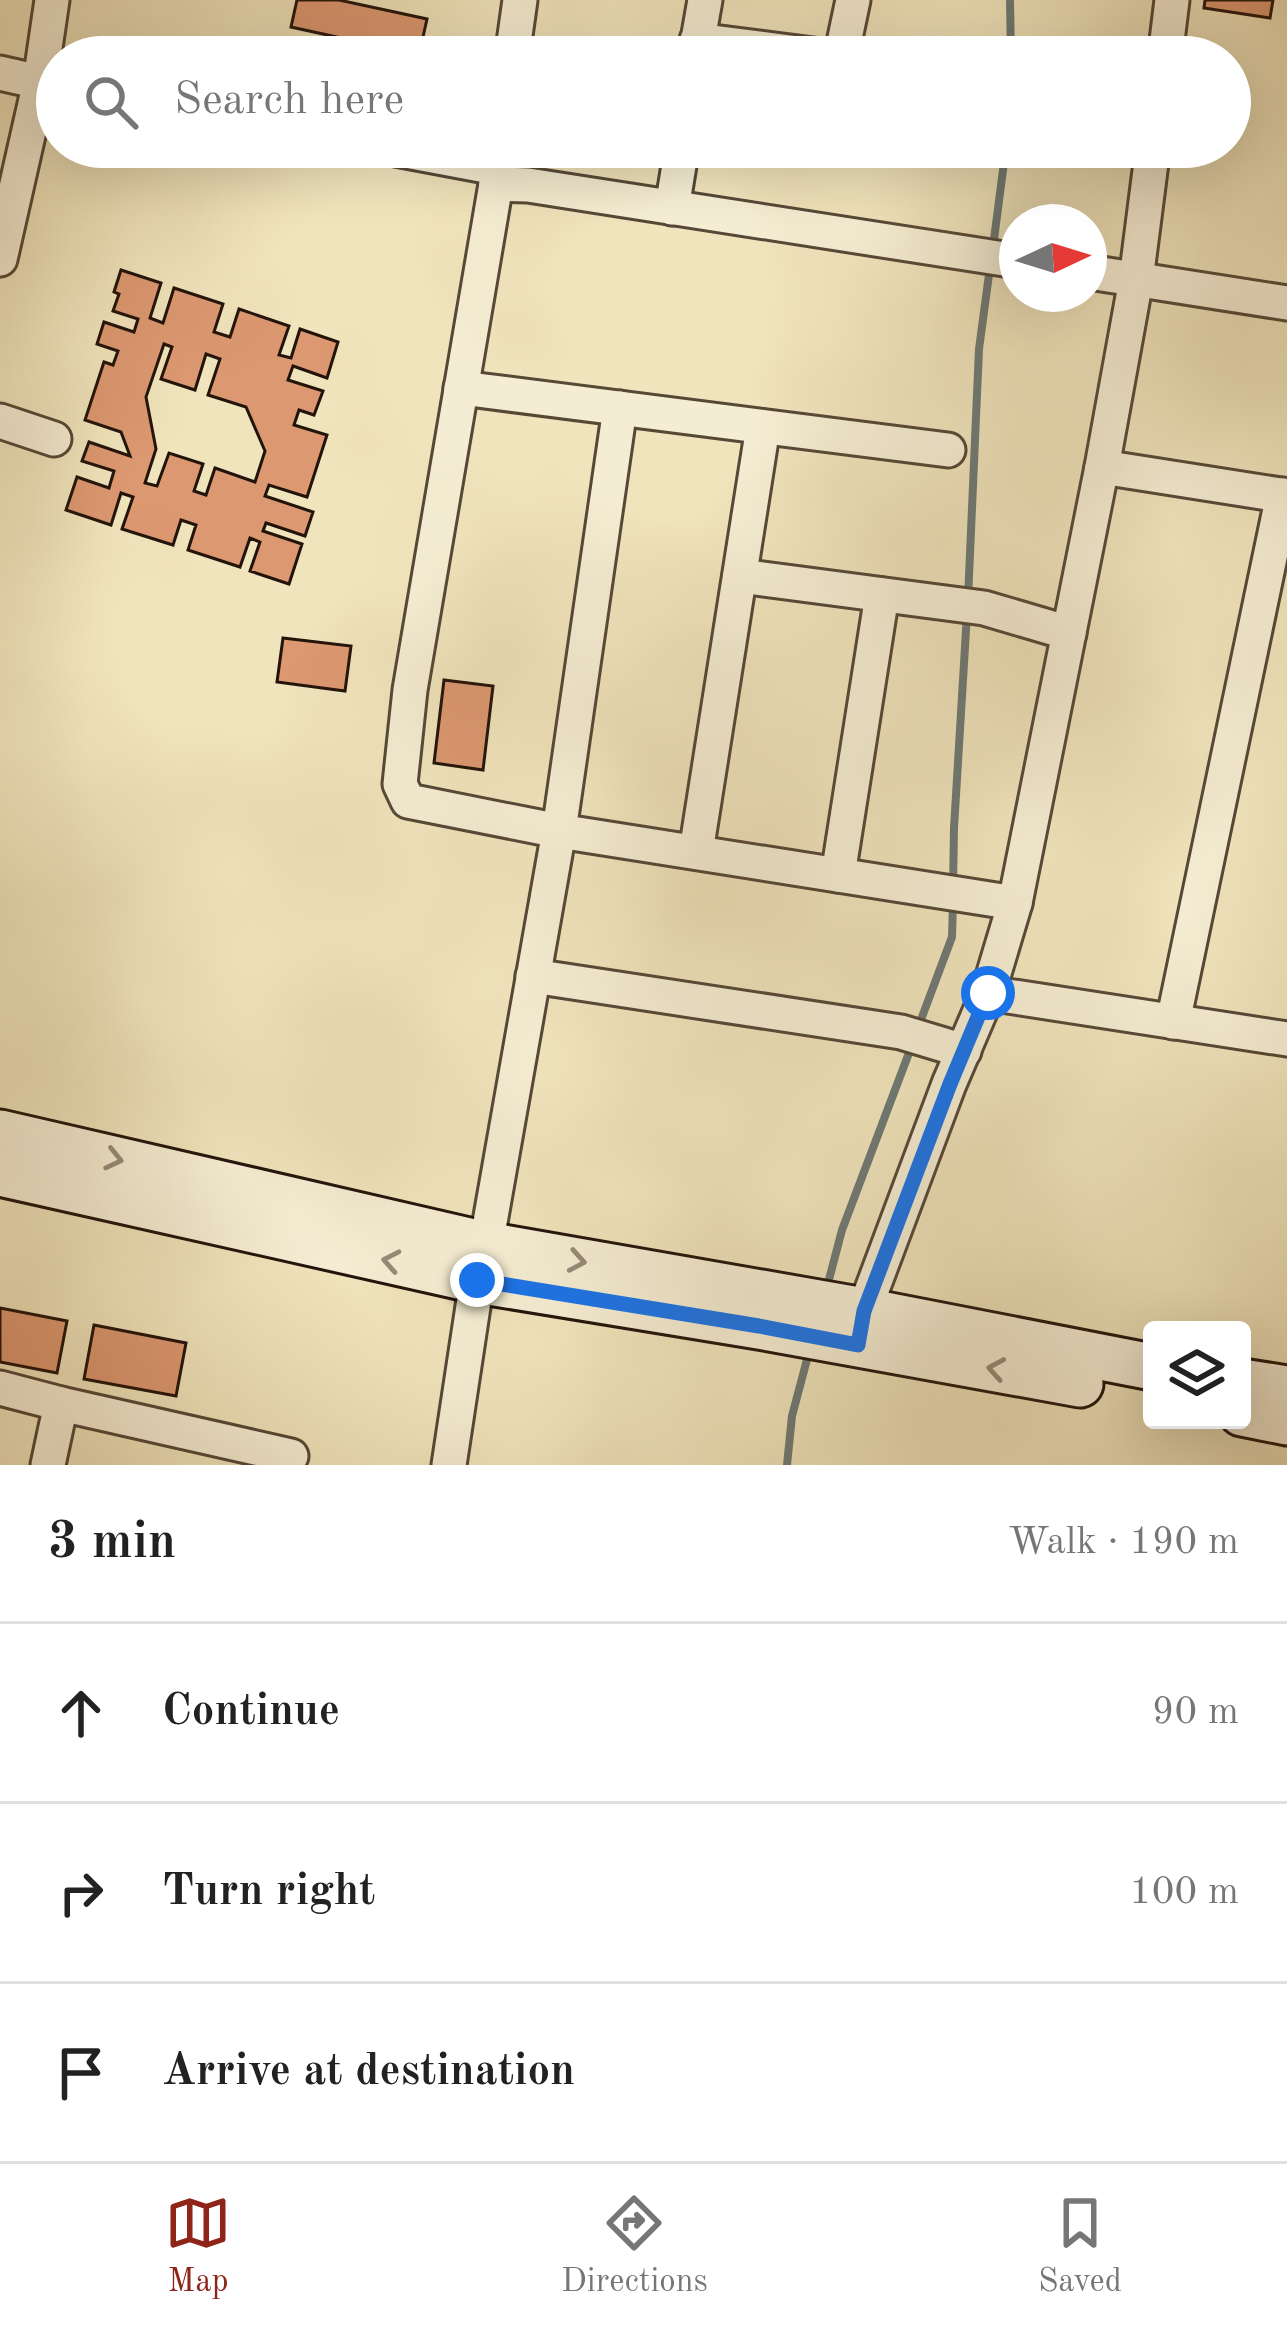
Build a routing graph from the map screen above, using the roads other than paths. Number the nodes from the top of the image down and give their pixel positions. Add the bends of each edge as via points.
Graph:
1 (52, 0) edge
2 (520, 0) edge
3 (705, 0) edge
4 (853, 0) edge
5 (1172, 0) edge
6 (50, 36) edge
7 (515, 36) edge
8 (698, 36) edge
9 (845, 36) edge
10 (1168, 36) edge
11 (0, 74) edge
12 (36, 82) edge
13 (36, 128) edge
14 (498, 168) edge
15 (501, 168) edge
16 (679, 168) edge
17 (1151, 168) edge
18 (673, 208) junction
19 (999, 258) edge
20 (0, 259) edge
21 (1107, 275) edge
22 (1136, 280) junction
23 (1287, 303) edge
24 (461, 388) junction
25 (620, 408) junction
26 (0, 421) edge
27 (764, 427) junction
28 (54, 439) dead end
29 (948, 450) dead end
30 (1102, 467) junction
31 (1285, 496) edge
32 (740, 576) junction
33 (883, 595) junction
34 (1271, 630) edge
35 (1069, 633) junction
36 (559, 831) junction
37 (696, 852) junction
38 (838, 875) junction
39 (1015, 903) junction
40 (533, 976) junction
41 (988, 993) junction
42 (1173, 1022) junction
43 (1287, 1039) edge
44 (964, 1051) junction
45 (0, 1133) edge
46 (0, 1173) edge
47 (482, 1262) junction
48 (832, 1322) junction
49 (1143, 1365) edge
50 (1251, 1383) edge
51 (0, 1388) edge
52 (1287, 1389) edge
53 (1143, 1395) edge
54 (62, 1404) junction
55 (1251, 1416) edge
56 (1287, 1422) edge
57 (291, 1456) dead end
58 (48, 1465) edge
59 (449, 1465) edge

1 - 6 street
2 - 7 street
3 - 8 street
4 - 9 street
5 - 10 street
11 - 12 street
13 - 20 street
14 - 24 street
15 - 18 street via 528,185
16 - 18 street
17 - 22 street
18 - 19 street
21 - 22 street
22 - 23 street
22 - 30 street
24 - 25 street
24 - 36 street via 400,784 408,800
25 - 27 street
25 - 36 street
26 - 28 street
27 - 29 street
27 - 32 street
30 - 31 street
30 - 35 street
31 - 34 street
32 - 33 street
32 - 37 street
33 - 35 street via 969,606
33 - 38 street
34 - 42 street
35 - 39 street
36 - 37 street
36 - 40 street
37 - 38 street
38 - 39 street
39 - 41 street
40 - 44 street via 913,1035
40 - 47 street
41 - 42 street
41 - 44 street
42 - 43 street
44 - 48 street
45 -> 47 street
47 -> 46 street
47 - 48 street
47 - 59 street
48 - 49 street
53 -> 48 street
50 - 52 street
51 - 54 street
54 - 57 street
54 - 58 street
55 - 56 street

